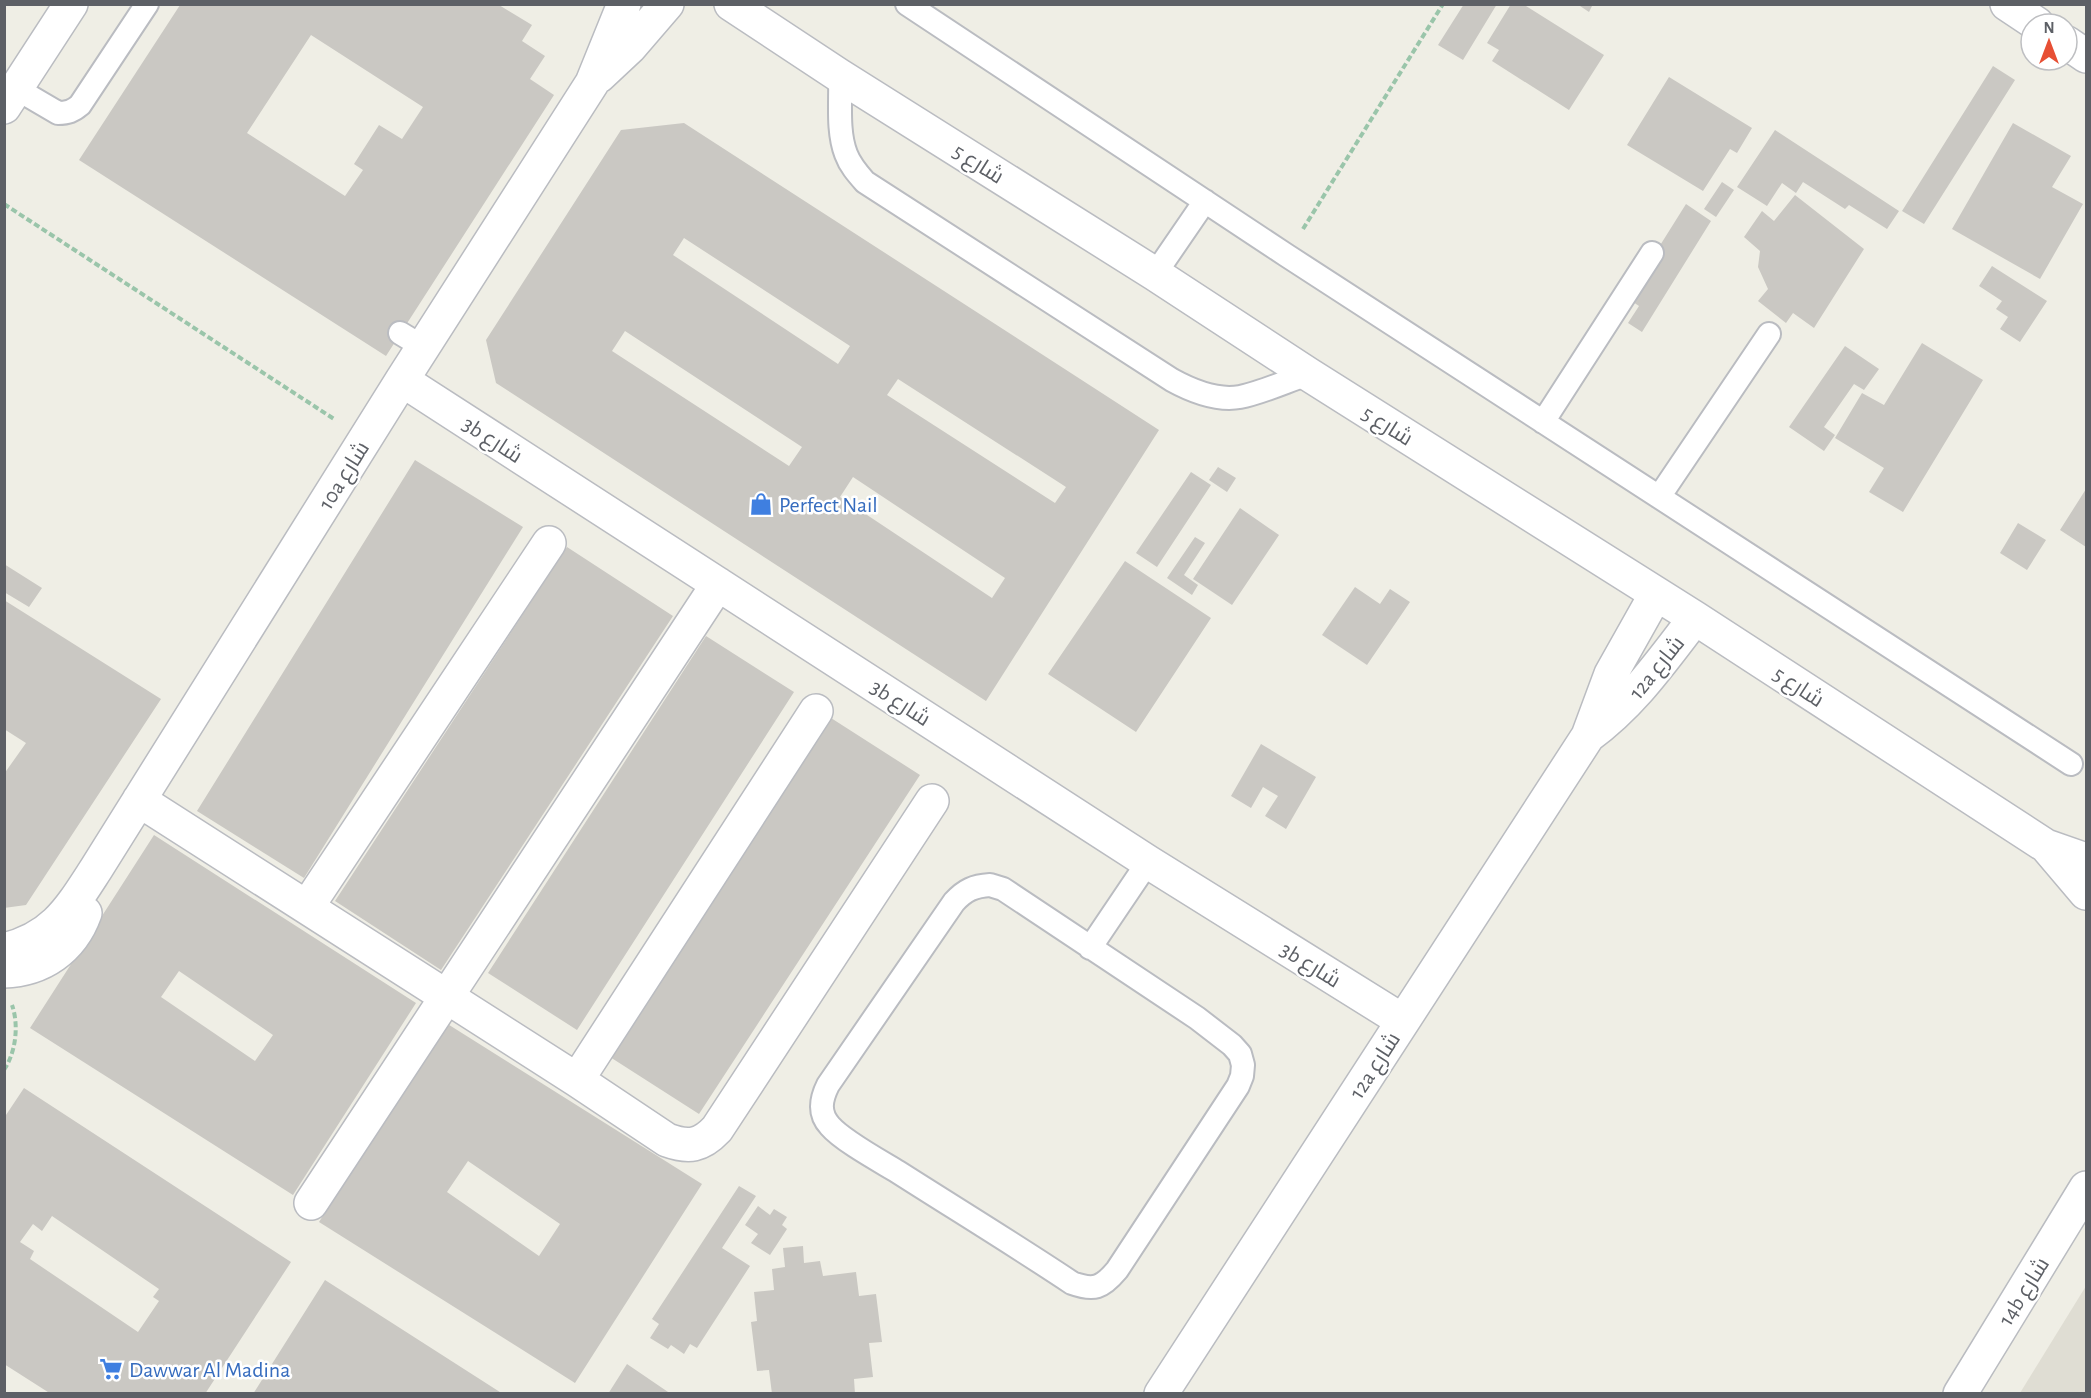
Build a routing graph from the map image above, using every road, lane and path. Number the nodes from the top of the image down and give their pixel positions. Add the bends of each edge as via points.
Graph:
1 (71, 4) edge
2 (147, 4) edge
3 (624, 4) edge
4 (667, 4) edge
5 (731, 4) edge
6 (907, 4) edge
7 (1443, 4) edge
8 (840, 76) junction
9 (592, 83) junction
10 (11, 98) edge
11 (1204, 201) junction
12 (4, 204) edge
13 (1652, 253) dead end
14 (1286, 255) junction
15 (1155, 274) junction
16 (1769, 334) dead end
17 (1308, 374) junction
18 (402, 380) junction
19 (1543, 422) junction
20 (365, 439) junction
21 (1659, 497) junction
22 (549, 543) dead end
23 (718, 584) junction
24 (1656, 594) junction
25 (1695, 618) junction
26 (816, 711) dead end
27 (1588, 736) junction
28 (2071, 764) dead end
29 (139, 800) junction
30 (932, 801) dead end
31 (2046, 846) junction
32 (2086, 860) edge
33 (1148, 862) junction
34 (96, 869) junction
35 (2086, 893) edge
36 (307, 907) junction
37 (1090, 948) junction
38 (4, 950) edge
39 (7, 985) edge
40 (449, 996) junction
41 (1403, 1022) junction
42 (4, 1070) edge
43 (578, 1080) junction
44 (2086, 1188) edge
45 (311, 1203) dead end
46 (1161, 1394) edge
47 (1960, 1394) edge

1 - 10 street
2 - 10 lane via 74,110 58,113
3 - 9 street, 10a شارع
4 - 9 street, 10a شارع
5 - 8 street, شارع 5
6 - 11 lane
7 - 14 path
8 - 15 street, شارع 5
8 - 17 lane via 845,153 865,182 1162,373 1188,389 1222,397 1240,397
9 - 18 street, 10a شارع via 412,340
11 - 14 lane
11 - 15 lane
12 - 20 path
13 - 19 lane
14 - 19 lane
15 - 17 street, شارع 5
16 - 21 lane
17 - 24 street, شارع 5
18 - 20 street, 10a شارع
18 - 23 street, 3b شارع
19 - 21 lane
20 - 29 street, 10a شارع
21 - 28 lane
22 - 36 street
23 - 33 street, 3b شارع
23 - 40 street
24 - 25 street, شارع 5
24 - 27 street, 12a شارع via 1611,674
25 - 27 street, 12a شارع via 1621,710
25 - 31 street, شارع 5
26 - 43 street
27 - 41 street, 12a شارع
29 - 34 street, 10a شارع
29 - 36 street
30 - 43 street via 717,1130 707,1139 694,1145 667,1140
31 - 32 street, شارع 5
31 - 35 street, شارع 5
33 - 37 lane
33 - 41 street, 3b شارع
34 - 38 street, 10a شارع via 52,928 31,942
34 - 39 street, 10a شارع via 90,900 68,945 46,961 21,970
36 - 40 street
37 - 37 lane via 1003,889 976,886 964,892 828,1084 822,1098 822,1113 838,1134 895,1171 1072,1283 1096,1288 1117,1270 1185,1168 1238,1086 1243,1065 1236,1049 1215,1031
39 - 42 path via 16,1030
40 - 43 street
40 - 45 street
41 - 46 street, 12a شارع
44 - 47 street, 14b شارع

